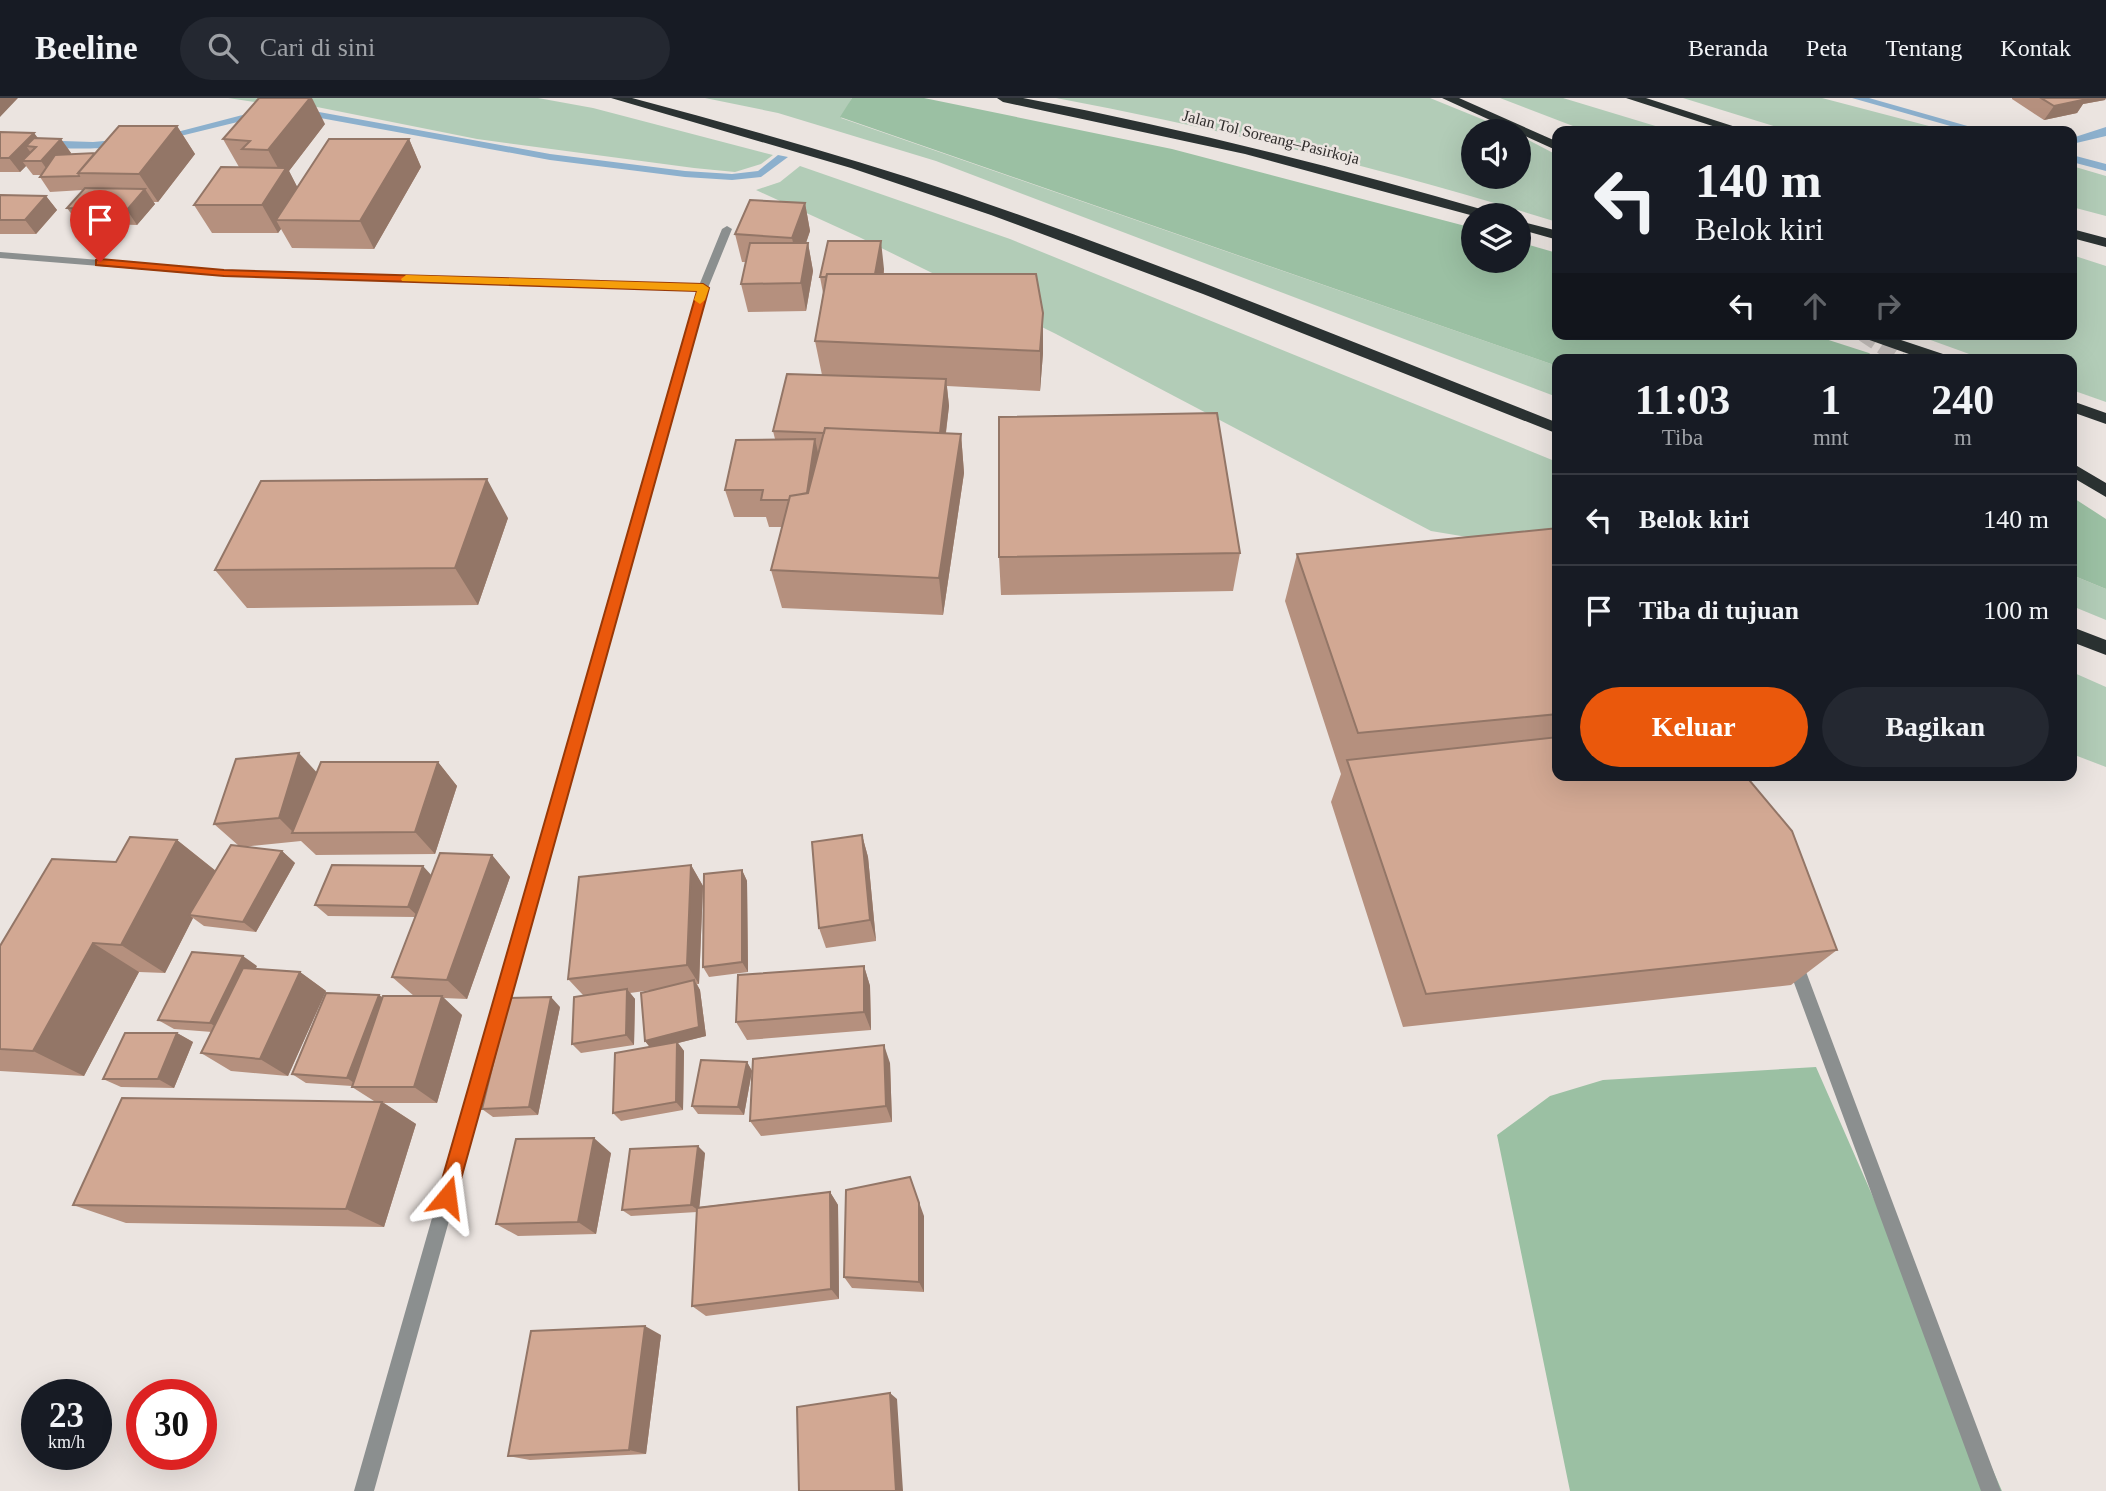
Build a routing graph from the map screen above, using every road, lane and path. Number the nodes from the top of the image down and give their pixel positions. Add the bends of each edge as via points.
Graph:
1 (617, 98) edge
2 (1003, 98) edge
3 (1448, 98) edge
4 (1632, 98) edge
5 (1724, 126) edge
6 (1552, 144) edge
7 (1461, 208) edge
8 (1531, 228) edge
9 (727, 229) dead end
10 (2077, 233) edge
11 (1552, 234) edge
12 (2106, 242) edge
13 (0, 255) edge
14 (703, 288) junction
15 (1885, 340) edge
16 (1925, 354) edge
17 (2077, 408) edge
18 (2106, 419) edge
19 (1552, 427) edge
20 (2077, 472) edge
21 (2106, 491) edge
22 (2077, 636) edge
23 (2106, 648) edge
24 (1788, 944) edge
25 (363, 1491) edge
26 (1991, 1491) edge

1 - 19 highway via 855,165 996,211
2 - 7 highway, Jalan Tol Soreang–Pasirkoja via 1216,143
3 - 6 highway
4 - 5 highway
8 - 11 highway
9 - 14 street
10 - 12 highway
13 - 14 street via 224,273
14 - 25 street
15 - 16 highway
17 - 18 highway
20 - 21 highway
22 - 23 highway
24 - 26 street

